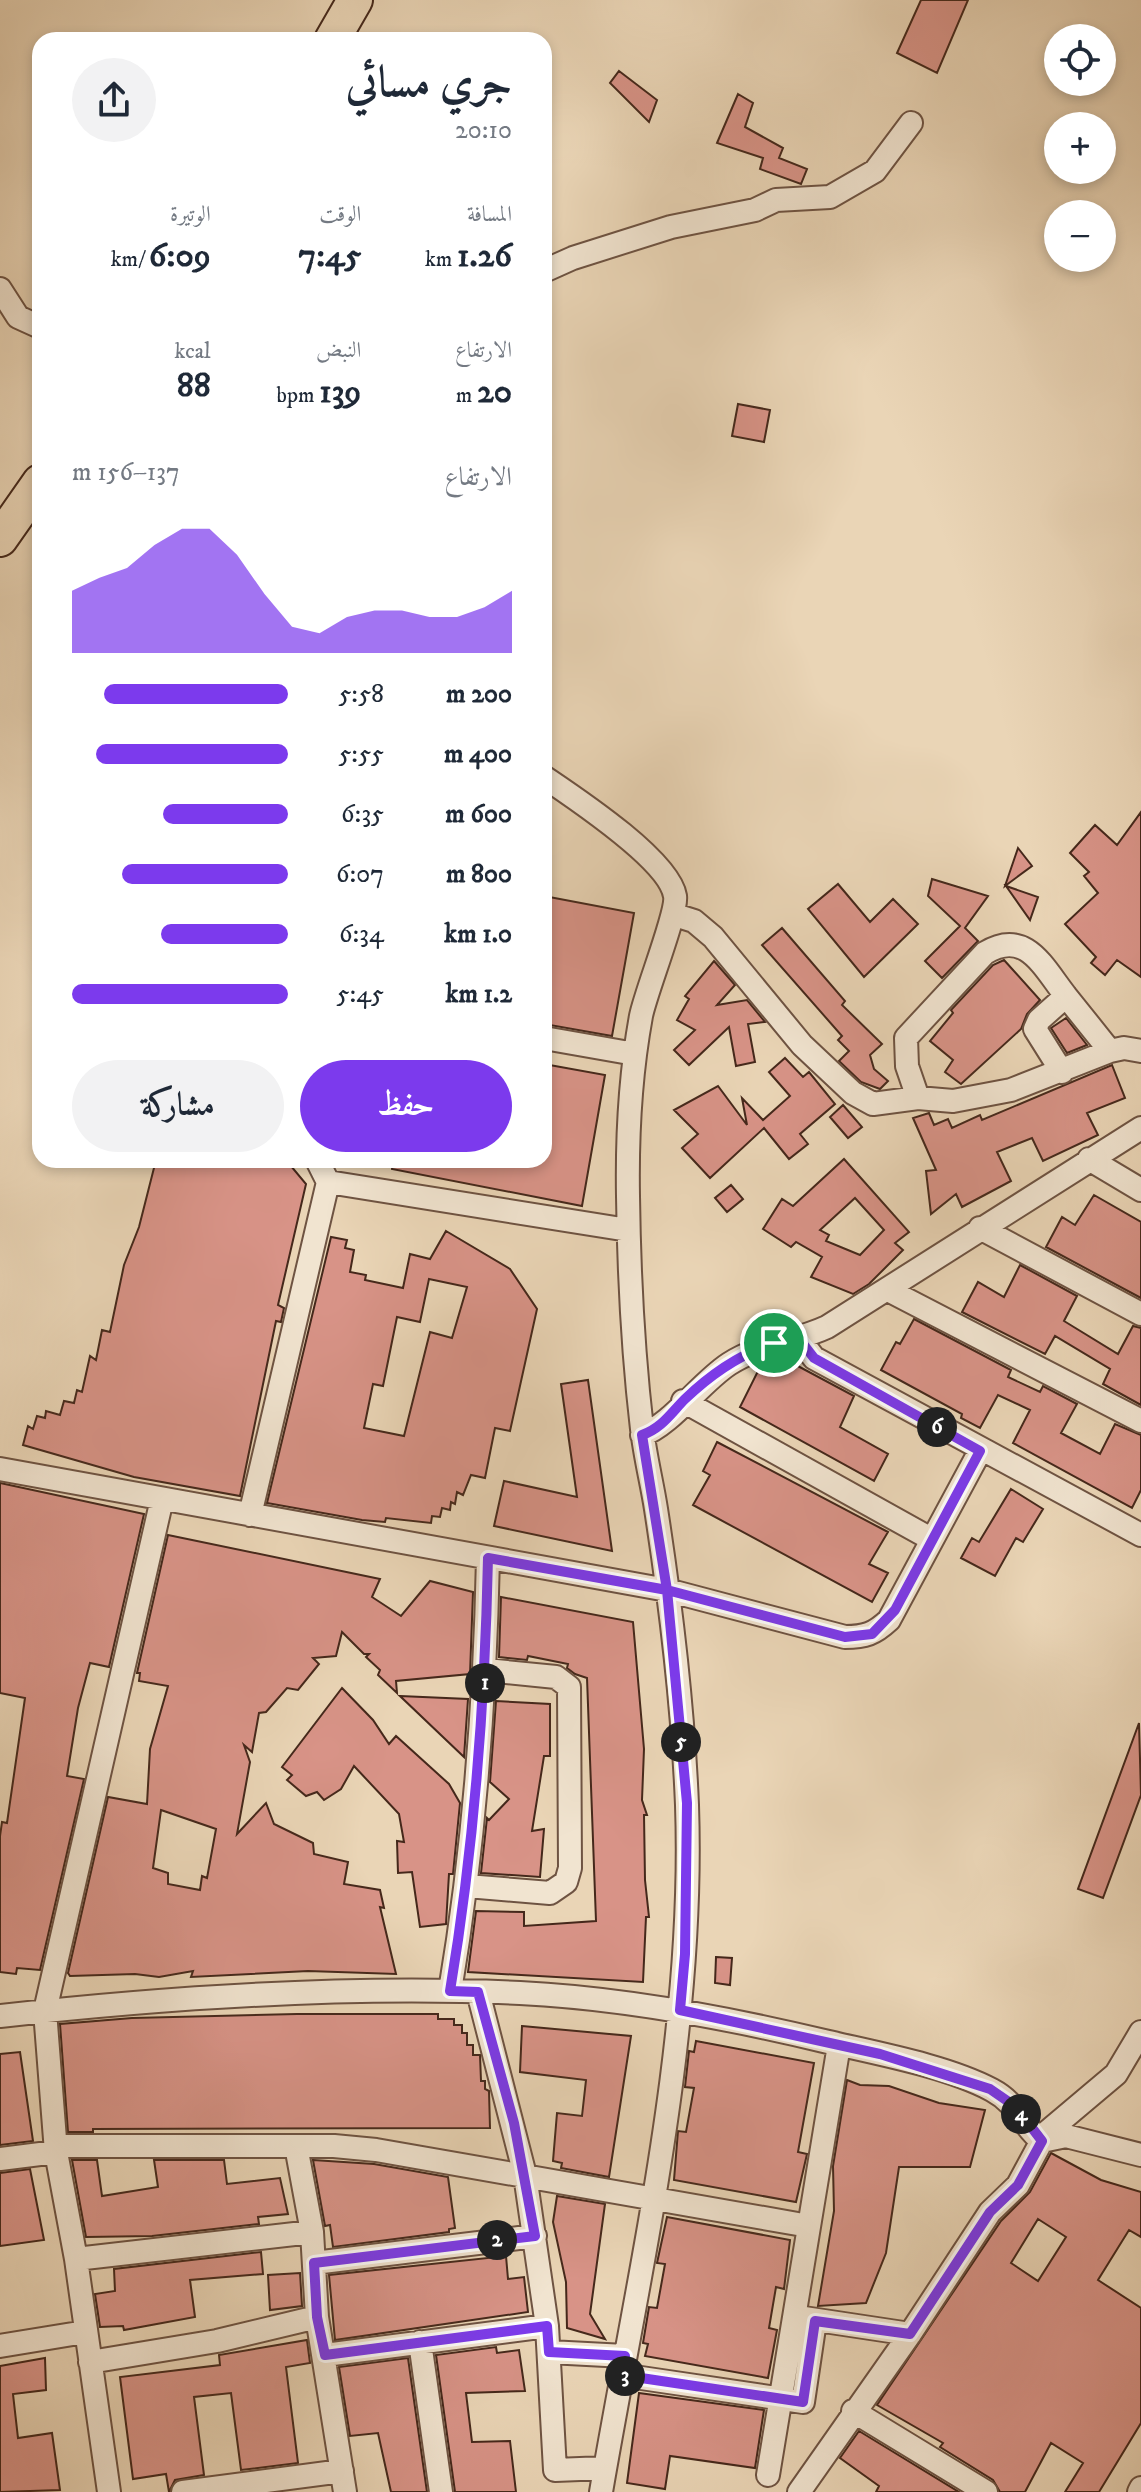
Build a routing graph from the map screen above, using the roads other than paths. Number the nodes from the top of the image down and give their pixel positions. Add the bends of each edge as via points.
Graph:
1 (355, 0) edge
2 (337, 32) edge
3 (911, 123) dead end
4 (552, 267) edge
5 (0, 289) edge
6 (32, 323) edge
7 (32, 493) edge
8 (0, 539) edge
9 (552, 783) edge
10 (675, 915) junction
11 (1066, 996) junction
12 (552, 1039) edge
13 (1110, 1051) junction
14 (1141, 1051) edge
15 (635, 1054) junction
16 (1062, 1072) junction
17 (918, 1098) junction
18 (1141, 1128) edge
19 (1089, 1159) junction
20 (321, 1168) edge
21 (328, 1182) junction
22 (1141, 1190) edge
23 (980, 1228) junction
24 (628, 1230) junction
25 (888, 1290) junction
26 (1141, 1314) edge
27 (800, 1340) junction
28 (683, 1401) junction
29 (1141, 1421) edge
30 (642, 1435) junction
31 (980, 1451) junction
32 (0, 1469) edge
33 (162, 1499) junction
34 (250, 1515) junction
35 (1141, 1535) edge
36 (931, 1539) junction
37 (488, 1558) junction
38 (667, 1590) junction
39 (486, 1670) junction
40 (467, 1886) junction
41 (450, 1991) junction
42 (478, 1992) junction
43 (680, 2010) junction
44 (45, 2011) junction
45 (0, 2016) edge
46 (1141, 2032) edge
47 (839, 2045) junction
48 (1042, 2141) junction
49 (296, 2146) junction
50 (56, 2149) junction
51 (1141, 2155) edge
52 (0, 2159) edge
53 (525, 2175) junction
54 (653, 2196) junction
55 (809, 2226) junction
56 (312, 2232) junction
57 (535, 2236) junction
58 (76, 2259) junction
59 (314, 2263) junction
60 (317, 2317) junction
61 (805, 2318) junction
62 (547, 2326) junction
63 (85, 2332) junction
64 (910, 2334) junction
65 (420, 2342) junction
66 (0, 2346) edge
67 (549, 2352) junction
68 (325, 2355) junction
69 (90, 2362) junction
70 (623, 2366) junction
71 (782, 2399) junction
72 (853, 2411) junction
73 (605, 2468) junction
74 (768, 2475) dead end
75 (343, 2482) edge
76 (109, 2492) edge
77 (183, 2492) edge
78 (441, 2492) edge
79 (601, 2492) edge
80 (799, 2492) edge
81 (986, 2492) edge

1 - 2 main road
3 - 4 street via 875,171 830,197 776,200 755,210 671,227
5 - 6 street via 18,317
7 - 8 main road
9 - 10 street via 664,873 676,900
10 - 15 street via 655,963
10 - 17 street via 694,921 713,937 802,1045 853,1093 873,1104
11 - 13 street
11 - 16 street via 1035,1029
11 - 17 street via 1020,945 999,945 985,953 906,1038 907,1066
12 - 15 street
13 - 14 street
13 - 16 street
15 - 24 street via 627,1140
16 - 17 street via 980,1097
18 - 19 street
19 - 22 street
19 - 23 street
20 - 21 street
21 - 24 street
21 - 34 street
23 - 25 street
23 - 26 street
24 - 30 street
25 - 27 street
25 - 29 street
27 - 28 street via 756,1349 729,1363
27 - 31 street via 814,1358
28 - 30 street via 666,1422
28 - 36 street
30 - 38 street
31 - 35 street
31 - 36 street
32 - 33 street
33 - 34 street
33 - 44 street
34 - 37 street
36 - 38 street via 889,1620 861,1637
37 - 38 street
37 - 39 street
38 - 43 street via 687,1803
39 - 40 street
39 - 40 street via 556,1677 569,1687 570,1868 566,1882 550,1893
40 - 41 street
41 - 42 street
41 - 44 street via 267,1995
42 - 43 street
42 - 53 street
43 - 47 street
43 - 54 street
44 - 45 street
44 - 50 street
46 - 48 street via 1116,2074
47 - 48 street via 990,2089 1016,2107
47 - 55 street
48 - 51 street via 1066,2136
48 - 64 street via 1018,2185 990,2212
49 - 50 street
49 - 53 street via 376,2150
49 - 56 street
50 - 52 street
50 - 58 street
53 - 54 street
53 - 57 street
54 - 55 street
54 - 70 street
55 - 61 street
56 - 58 street
56 - 59 street
57 - 59 street
57 - 62 street
58 - 63 street
59 - 60 street
60 - 68 street
60 - 69 street via 217,2341
61 - 64 street
61 - 71 street
62 - 65 street
62 - 67 street
63 - 66 street
63 - 69 street
64 - 72 street
65 - 68 street
65 - 78 street
67 - 70 street
67 - 73 street via 555,2470
68 - 75 street
69 - 76 street
70 - 71 street
70 - 73 street
71 - 74 street
72 - 80 street
72 - 81 street
73 - 79 street
75 - 77 street

